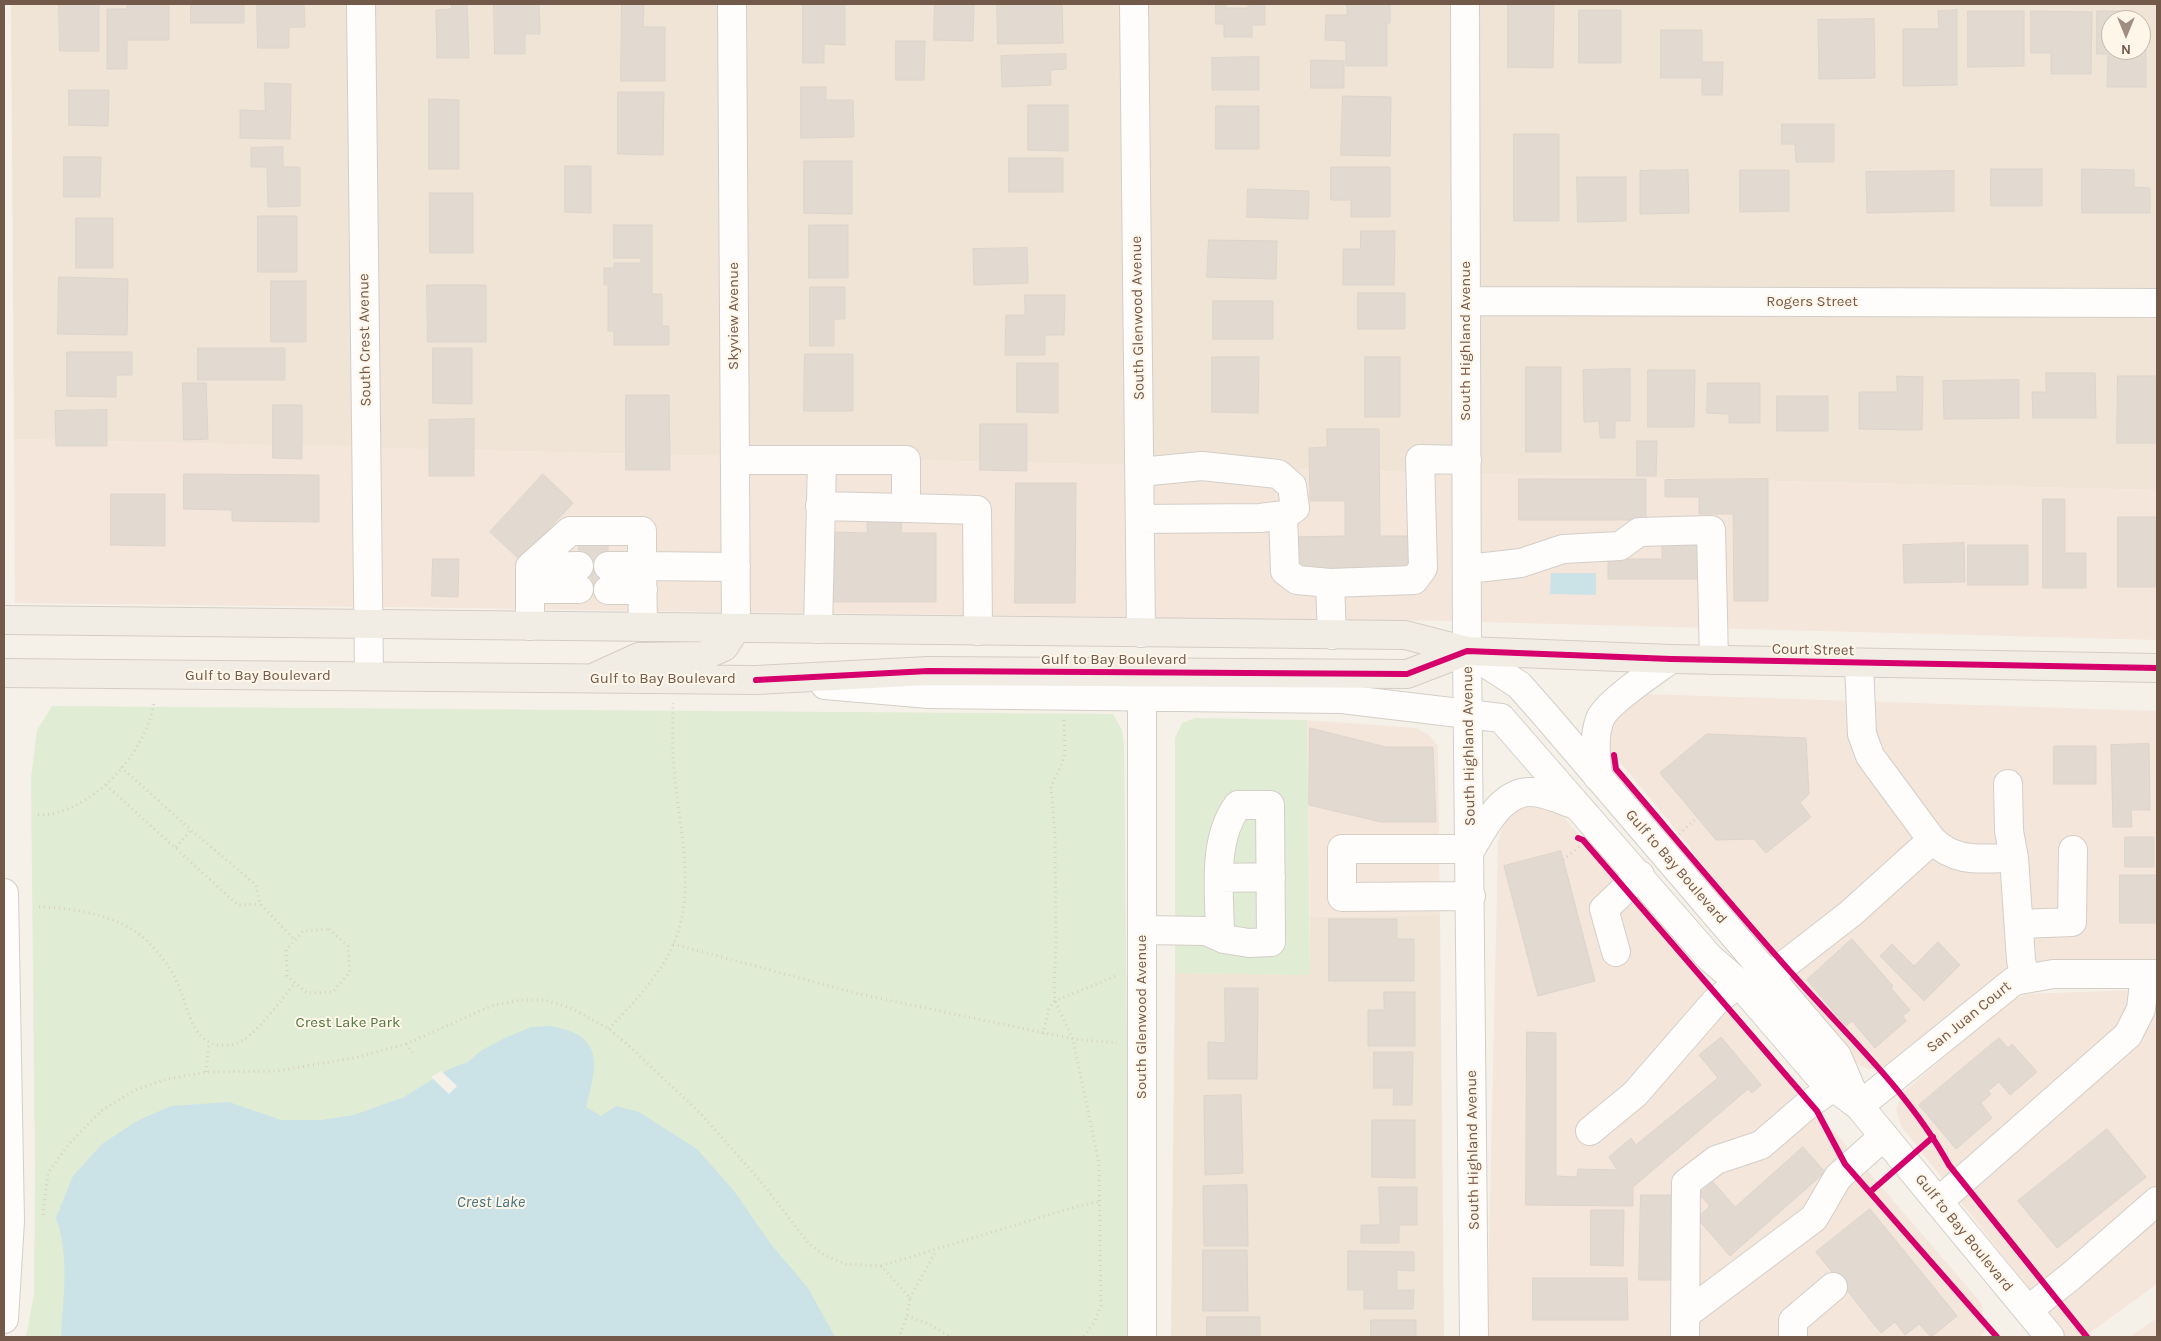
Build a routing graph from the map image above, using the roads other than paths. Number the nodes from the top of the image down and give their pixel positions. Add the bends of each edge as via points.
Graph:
1 (361, 4) edge
2 (732, 4) edge
3 (1134, 4) edge
4 (1465, 4) edge
5 (1466, 300) junction
6 (2157, 303) edge
7 (735, 460) junction
8 (822, 460) junction
9 (1467, 460) junction
10 (1140, 472) junction
11 (820, 506) junction
12 (906, 508) junction
13 (1283, 515) junction
14 (1140, 519) junction
15 (736, 567) junction
16 (1468, 569) junction
17 (530, 578) junction
18 (579, 578) dead end
19 (608, 578) dead end
20 (642, 578) junction
21 (1330, 583) junction
22 (4, 620) edge
23 (369, 624) junction
24 (530, 626) junction
25 (644, 626) junction
26 (736, 628) junction
27 (818, 628) junction
28 (978, 630) junction
29 (1142, 632) junction
30 (1332, 634) junction
31 (1468, 651) junction
32 (1671, 659) junction
33 (1714, 660) junction
34 (1859, 663) junction
35 (2157, 668) edge
36 (4, 673) edge
37 (369, 676) junction
38 (589, 679) junction
39 (756, 680) junction
40 (1142, 697) junction
41 (1468, 714) junction
42 (1598, 777) junction
43 (2008, 784) dead end
44 (1576, 805) junction
45 (1932, 840) junction
46 (1471, 849) junction
47 (2073, 850) dead end
48 (2014, 858) junction
49 (1640, 875) junction
50 (1271, 877) junction
51 (1220, 878) junction
52 (4, 894) edge
53 (1471, 896) junction
54 (2019, 924) junction
55 (1142, 930) junction
56 (1220, 937) junction
57 (1616, 952) dead end
58 (2151, 974) edge
59 (1770, 976) junction
60 (2025, 979) junction
61 (1739, 983) junction
62 (1834, 1087) junction
63 (1859, 1106) junction
64 (1590, 1131) dead end
65 (1884, 1136) junction
66 (2157, 1200) edge
67 (1938, 1202) junction
68 (1834, 1287) dead end
69 (2028, 1310) junction
70 (4, 1319) edge
71 (1686, 1325) edge
72 (2045, 1335) edge
73 (1142, 1337) edge
74 (1474, 1337) edge
75 (1793, 1337) edge

1 - 23 street, South Crest Avenue
2 - 7 street, Skyview Avenue
3 - 10 street, South Glenwood Avenue
4 - 5 street, South Highland Avenue
5 - 6 street, Rogers Street
5 - 9 street, South Highland Avenue
7 - 8 street
7 - 15 street, Skyview Avenue
8 - 11 street
8 - 12 street via 906,460
9 - 16 street, South Highland Avenue
9 - 21 street via 1420,459 1423,568 1414,580
10 - 13 street via 1202,466 1278,474 1292,486 1295,508
10 - 14 street, South Glenwood Avenue
11 - 12 street
11 - 27 street
12 - 28 street via 977,510
13 - 14 street
13 - 21 street via 1285,571 1297,580
14 - 29 street, South Glenwood Avenue
15 - 20 street
15 - 26 street, Skyview Avenue
16 - 31 street, South Highland Avenue
16 - 33 street via 1521,563 1562,549 1620,546 1639,532 1711,530
17 - 18 street
17 - 20 street via 570,531 642,532
17 - 24 street
19 - 20 street
20 - 25 street
21 - 30 street
22 - 23 main road, Gulf to Bay Boulevard
23 - 24 main road, Gulf to Bay Boulevard
23 - 37 street, South Crest Avenue
24 - 25 main road, Gulf to Bay Boulevard
25 - 26 main road, Gulf to Bay Boulevard
26 - 27 main road, Gulf to Bay Boulevard
26 - 38 main road via 724,647 703,656 638,657
27 - 28 main road, Gulf to Bay Boulevard
28 - 29 main road, Gulf to Bay Boulevard
29 - 30 main road, Gulf to Bay Boulevard
30 - 31 main road, Gulf to Bay Boulevard via 1405,635
31 - 32 main road, Court Street
31 - 39 main road, Gulf to Bay Boulevard via 1407,674 928,671
31 - 41 street, South Highland Avenue
31 - 42 street, Gulf to Bay Boulevard via 1518,685
32 - 33 main road, Court Street
32 - 42 street via 1628,690 1601,717 1595,750
33 - 34 main road, Court Street
34 - 35 main road, Court Street
34 - 45 street via 1862,734 1870,756
36 - 37 main road, Gulf to Bay Boulevard
37 - 38 main road, Gulf to Bay Boulevard
38 - 39 main road, Gulf to Bay Boulevard
39 - 40 street, Gulf to Bay Boulevard via 929,694
40 - 41 street, Gulf to Bay Boulevard via 1342,699
40 - 55 street, South Glenwood Avenue
41 - 44 street, Gulf to Bay Boulevard via 1502,718
41 - 46 street, South Highland Avenue
42 - 59 street, Gulf to Bay Boulevard
43 - 48 street via 2009,831
44 - 46 street via 1537,792 1516,796 1496,809
44 - 49 street, Gulf to Bay Boulevard
45 - 48 street via 1943,851 1960,858
45 - 59 street via 1850,914
46 - 53 street, South Highland Avenue
46 - 53 street via 1342,849 1342,897
47 - 54 street via 2072,922
48 - 54 street
49 - 57 street via 1604,909
49 - 61 street, Gulf to Bay Boulevard via 1709,957
50 - 51 street
50 - 51 street via 1270,806 1238,806 1229,817 1220,853
50 - 56 street via 1271,942 1249,943
51 - 56 street
52 - 70 street via 10,1220
53 - 74 street, South Highland Avenue
54 - 60 street
55 - 56 street via 1206,930
55 - 73 street, South Glenwood Avenue
58 - 60 street, San Juan Court via 2053,974
58 - 67 street via 2141,1009 2128,1035
59 - 63 street, Gulf to Bay Boulevard via 1837,1056
60 - 63 street, San Juan Court via 2014,981
61 - 62 street, Gulf to Bay Boulevard via 1819,1076
61 - 64 street via 1715,1002 1635,1094
62 - 63 street, Gulf to Bay Boulevard
62 - 71 street via 1761,1145 1716,1160 1686,1183
63 - 65 street, Gulf to Bay Boulevard
65 - 67 street, Gulf to Bay Boulevard
65 - 71 street via 1838,1177 1814,1218
66 - 69 street
67 - 69 street, Gulf to Bay Boulevard
68 - 75 street via 1793,1321
69 - 72 street, Gulf to Bay Boulevard

